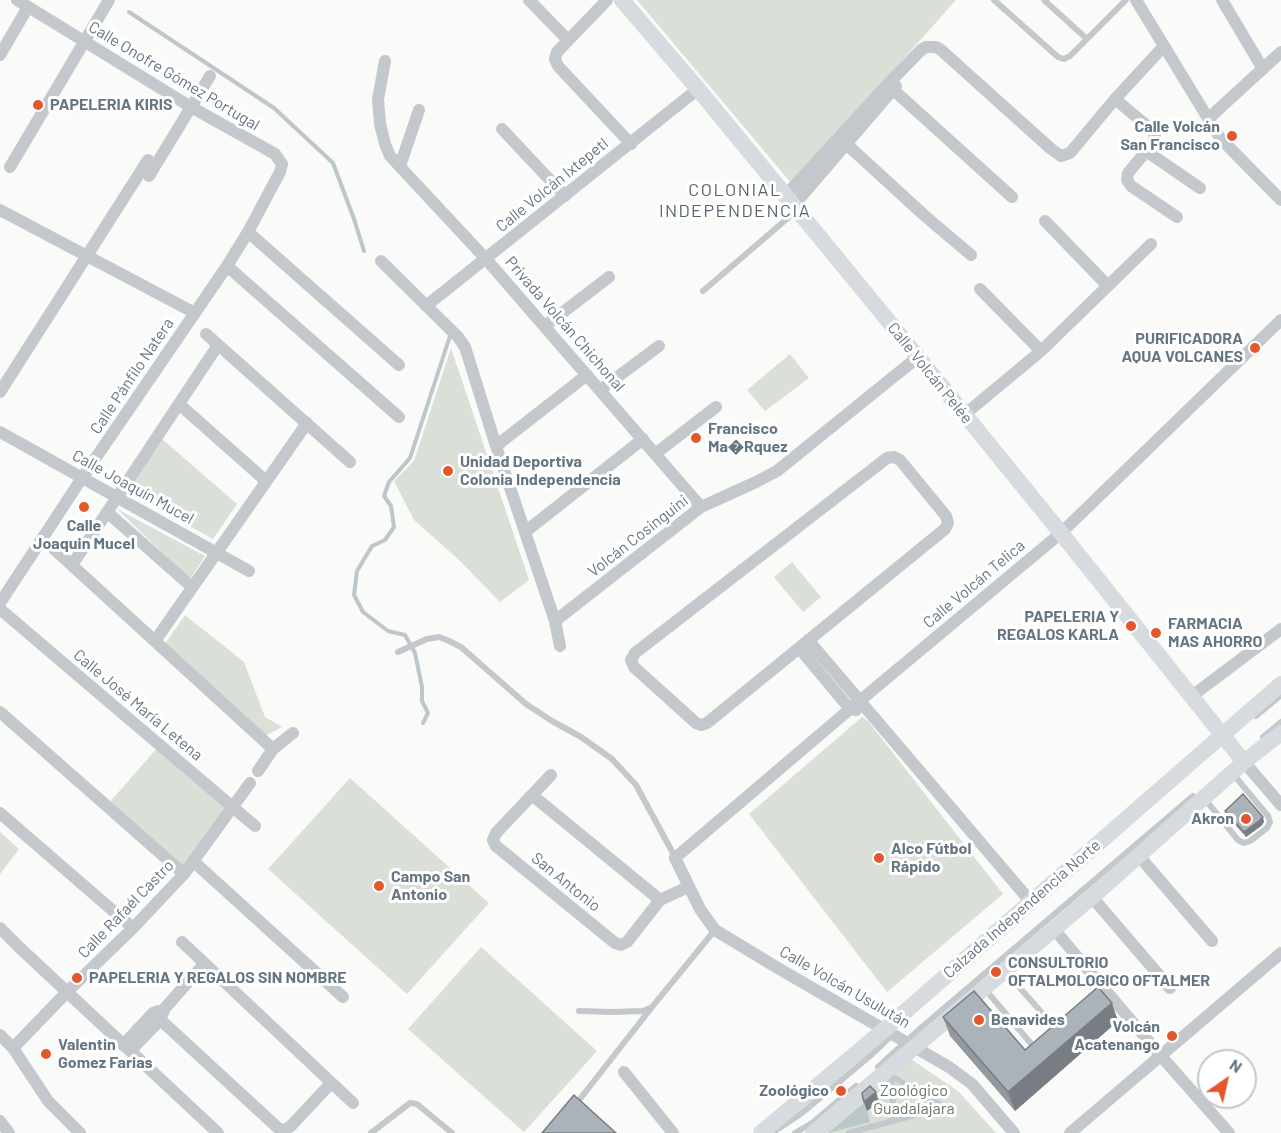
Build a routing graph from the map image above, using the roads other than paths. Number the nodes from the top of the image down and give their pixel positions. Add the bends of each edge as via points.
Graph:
1 (17, 0) edge
2 (109, 0) edge
3 (529, 0) edge
4 (607, 0) edge
5 (622, 0) edge
6 (994, 0) edge
7 (1044, 0) edge
8 (1126, 0) edge
9 (1222, 0) edge
10 (1140, 2) edge
11 (28, 7) junction
12 (1087, 39) junction
13 (568, 40) junction
14 (84, 42) junction
15 (1164, 46) junction
16 (1281, 52) edge
17 (0, 55) edge
18 (385, 61) dead end
19 (1263, 69) junction
20 (210, 76) dead end
21 (890, 87) junction
22 (698, 89) junction
23 (1115, 99) junction
24 (191, 107) junction
25 (419, 110) dead end
26 (1208, 119) junction
27 (502, 129) dead end
28 (842, 140) junction
29 (631, 144) junction
30 (1146, 151) junction
31 (148, 160) dead end
32 (282, 164) joint
33 (400, 166) junction
34 (10, 167) dead end
35 (149, 176) dead end
36 (1200, 188) dead end
37 (565, 196) junction
38 (1012, 197) dead end
39 (1281, 200) edge
40 (792, 204) junction
41 (0, 210) edge
42 (1177, 217) dead end
43 (1045, 221) dead end
44 (248, 232) junction
45 (1151, 244) dead end
46 (87, 255) junction
47 (971, 255) dead end
48 (486, 259) junction
49 (381, 261) dead end
50 (227, 266) junction
51 (609, 277) dead end
52 (1108, 286) junction
53 (980, 289) dead end
54 (703, 291) dead end
55 (426, 306) junction
56 (195, 313) junction
57 (1281, 320) edge
58 (545, 326) junction
59 (206, 334) dead end
60 (218, 345) junction
61 (659, 346) dead end
62 (1041, 351) junction
63 (918, 357) junction
64 (399, 365) dead end
65 (587, 375) junction
66 (600, 390) junction
67 (0, 392) edge
68 (179, 404) junction
69 (716, 407) dead end
70 (964, 415) junction
71 (399, 417) dead end
72 (307, 423) junction
73 (0, 432) edge
74 (642, 439) junction
75 (496, 446) junction
76 (655, 454) junction
77 (350, 462) dead end
78 (82, 478) junction
79 (266, 481) junction
80 (117, 497) junction
81 (701, 507) junction
82 (107, 512) junction
83 (525, 532) junction
84 (1061, 533) junction
85 (53, 548) dead end
86 (216, 553) junction
87 (72, 565) junction
88 (249, 571) dead end
89 (192, 588) junction
90 (0, 603) edge
91 (0, 609) edge
92 (555, 621) junction
93 (1281, 629) edge
94 (155, 641) junction
95 (804, 644) junction
96 (560, 646) dead end
97 (398, 652) dead end
98 (821, 654) junction
99 (810, 662) junction
100 (1281, 684) edge
101 (1281, 695) edge
102 (1192, 696) junction
103 (860, 700) junction
104 (850, 709) junction
105 (0, 712) edge
106 (871, 714) junction
107 (1254, 718) dead end
108 (1281, 722) edge
109 (293, 733) dead end
110 (1281, 733) edge
111 (1256, 743) dead end
112 (273, 749) junction
113 (1232, 752) junction
114 (258, 771) dead end
115 (551, 775) dead end
116 (1182, 780) dead end
117 (250, 783) dead end
118 (532, 795) junction
119 (1199, 796) junction
120 (1278, 801) edge
121 (232, 807) junction
122 (1262, 808) junction
123 (0, 813) edge
124 (255, 826) dead end
125 (1139, 855) junction
126 (675, 858) junction
127 (194, 861) junction
128 (184, 874) junction
129 (688, 887) junction
130 (1092, 897) junction
131 (660, 900) junction
132 (1031, 902) junction
133 (0, 928) edge
134 (133, 928) junction
135 (1053, 928) junction
136 (715, 930) junction
137 (1212, 941) dead end
138 (182, 942) dead end
139 (1281, 953) edge
140 (204, 963) junction
141 (1004, 971) junction
142 (984, 988) junction
143 (1170, 988) dead end
144 (67, 992) junction
145 (343, 997) dead end
146 (652, 1007) junction
147 (579, 1011) dead end
148 (159, 1013) junction
149 (907, 1020) dead end
150 (1066, 1025) edge
151 (892, 1030) junction
152 (0, 1035) edge
153 (911, 1045) junction
154 (1040, 1045) edge
155 (13, 1048) junction
156 (127, 1048) junction
157 (1161, 1056) junction
158 (624, 1072) dead end
159 (883, 1074) junction
160 (863, 1080) dead end
161 (331, 1083) junction
162 (353, 1103) dead end
163 (574, 1106) edge
164 (894, 1120) junction
165 (0, 1121) edge
166 (9, 1133) edge
167 (80, 1133) edge
168 (218, 1133) edge
169 (371, 1133) edge
170 (452, 1133) edge
171 (673, 1133) edge
172 (761, 1133) edge
173 (772, 1133) edge
174 (795, 1133) edge
175 (813, 1133) edge
176 (849, 1133) edge
177 (1014, 1133) edge
178 (1070, 1133) edge
179 (1229, 1133) edge

1 - 11 street, Calle Onofre Gómez Portugal
2 - 14 street
3 - 13 street
4 - 13 street
5 - 22 street, Calle Volcán Pelée
6 - 12 lane via 1058,57 1070,56
7 - 12 lane
8 - 12 lane
9 - 19 street
10 - 15 street
11 - 14 street, Calle Onofre Gómez Portugal
11 - 17 street
13 - 29 street via 557,52 558,66
14 - 24 street, Calle Onofre Gómez Portugal
14 - 34 street
15 - 23 street
15 - 26 street
16 - 19 street
18 - 33 street, Privada Volcán Chichonal via 378,99 380,124 390,156
19 - 26 street
20 - 24 street
21 - 23 street via 931,46 936,47 1061,156 1070,153
21 - 28 street
21 - 38 street
22 - 29 street, Calle Volcán Ixtepetl
22 - 40 street, Calle Volcán Pelée
23 - 30 street via 1152,130 1155,136
24 - 32 street, Calle Onofre Gómez Portugal via 275,154
24 - 35 street
25 - 33 street
26 - 39 street via 1220,138
27 - 37 street
28 - 40 street
28 - 47 street
29 - 37 street, Calle Volcán Ixtepetl
30 - 36 street
30 - 42 street via 1127,180
31 - 46 street
32 - 44 street, Calle Pánfilo Natera
33 - 48 street, Privada Volcán Chichonal
37 - 48 street, Calle Volcán Ixtepetl
40 - 54 lane
40 - 63 street, Calle Volcán Pelée
41 - 46 street
43 - 52 street
44 - 50 street, Calle Pánfilo Natera
44 - 64 street
45 - 52 street
46 - 56 street
46 - 67 street
48 - 55 street, Calle Volcán Ixtepetl
48 - 58 street, Privada Volcán Chichonal
49 - 55 street
50 - 56 street, Calle Pánfilo Natera
50 - 71 street
51 - 58 street
52 - 62 street
53 - 62 street
55 - 75 street via 465,347
56 - 78 street, Calle Pánfilo Natera
57 - 84 street, Calle Volcán Telica
58 - 65 street, Privada Volcán Chichonal
59 - 60 street
60 - 68 street
60 - 72 street
61 - 66 street
62 - 70 street
63 - 70 street, Calle Volcán Pelée
63 - 81 street, Volcán Cosinguini via 777,471
65 - 66 street, Privada Volcán Chichonal
65 - 75 street
66 - 74 street, Privada Volcán Chichonal
68 - 79 street
68 - 80 street
69 - 76 street
70 - 84 street, Calle Volcán Pelée
72 - 77 street
72 - 79 street
73 - 78 street, Calle Joaquín Mucel
74 - 76 street, Privada Volcán Chichonal
74 - 83 street
75 - 83 street
76 - 81 street, Privada Volcán Chichonal
78 - 80 street, Calle Joaquín Mucel
78 - 90 street, Calle Pánfilo Natera
79 - 86 street
80 - 82 street
80 - 86 street, Calle Joaquín Mucel
81 - 92 street, Volcán Cosinguini
82 - 87 street
82 - 89 street
83 - 92 street
84 - 102 street, Calle Volcán Pelée
84 - 103 street, Calle Volcán Telica
85 - 87 street
86 - 88 street, Calle Joaquín Mucel
86 - 89 street
87 - 94 street
89 - 94 street
91 - 121 street, Calle José María Letena
92 - 96 street
93 - 102 street
94 - 112 street
95 - 95 street via 701,725 634,667 631,660 635,653 887,458 900,460 946,516 945,529
95 - 98 street
95 - 99 street
97 - 126 lane via 427,639 447,640 461,647 526,704 612,759 636,785
98 - 99 street
98 - 103 street
99 - 104 street
100 - 113 street, Calzada Independencia Norte
101 - 107 lane
102 - 113 street, Calle Volcán Pelée
103 - 104 street, Calle Volcán Telica
103 - 106 street
104 - 106 street
104 - 126 street, Calle Volcán Telica
105 - 128 street
106 - 132 street
108 - 111 lane
109 - 112 street
110 - 113 street, Calzada Independencia Norte
112 - 114 street
113 - 119 street, Calzada Independencia Norte
113 - 120 street
113 - 122 lane
113 - 132 street, Calzada Independencia Norte
115 - 118 street, San Antonio
116 - 149 lane
117 - 121 street, Calle Rafaél Castro
118 - 131 street
118 - 131 street, San Antonio via 493,840 587,921 621,945
119 - 122 lane via 1244,843 1267,828 1270,822
119 - 125 street, Calzada Independencia Norte
119 - 153 lane via 940,1012
120 - 122 lane
121 - 124 street, Calle José María Letena
121 - 127 street, Calle Rafaél Castro
123 - 134 street
125 - 130 street, Calzada Independencia Norte
125 - 137 street
126 - 129 street, Calle Volcán Usulután
127 - 128 street, Calle Rafaél Castro
127 - 145 street
128 - 134 street, Calle Rafaél Castro
129 - 131 street, San Antonio
129 - 136 street, Calle Volcán Usulután
130 - 135 street, Calzada Independencia Norte
130 - 143 street
132 - 151 street, Calzada Independencia Norte
133 - 144 street
134 - 144 street, Calle Rafaél Castro
135 - 141 street, Calzada Independencia Norte
135 - 157 street via 1104,996
136 - 146 lane
136 - 151 street, Calle Volcán Usulután
138 - 140 street
139 - 157 street
140 - 148 street
140 - 161 street
141 - 142 street, Calzada Independencia Norte
141 - 150 lane via 1056,1033
142 - 153 street, Calzada Independencia Norte
142 - 154 lane via 1033,1046
144 - 155 street, Calle Rafaél Castro
144 - 156 street
146 - 147 lane via 643,1011
146 - 163 lane
148 - 156 street
148 - 161 street via 279,1129 291,1126
151 - 153 street, Calle Volcán Usulután
151 - 172 street, Calzada Independencia Norte
151 - 173 lane via 870,1056
152 - 155 street
153 - 159 street, Calzada Independencia Norte
153 - 177 street, Calle Volcán Usulután via 972,1084
155 - 167 street via 48,1101
156 - 168 street
157 - 178 street
157 - 179 street
158 - 171 street
159 - 164 lane
159 - 164 lane via 944,1107
159 - 175 street, Calzada Independencia Norte
160 - 174 lane
161 - 162 street
164 - 176 lane
165 - 166 street
169 - 170 lane via 410,1103 417,1104

